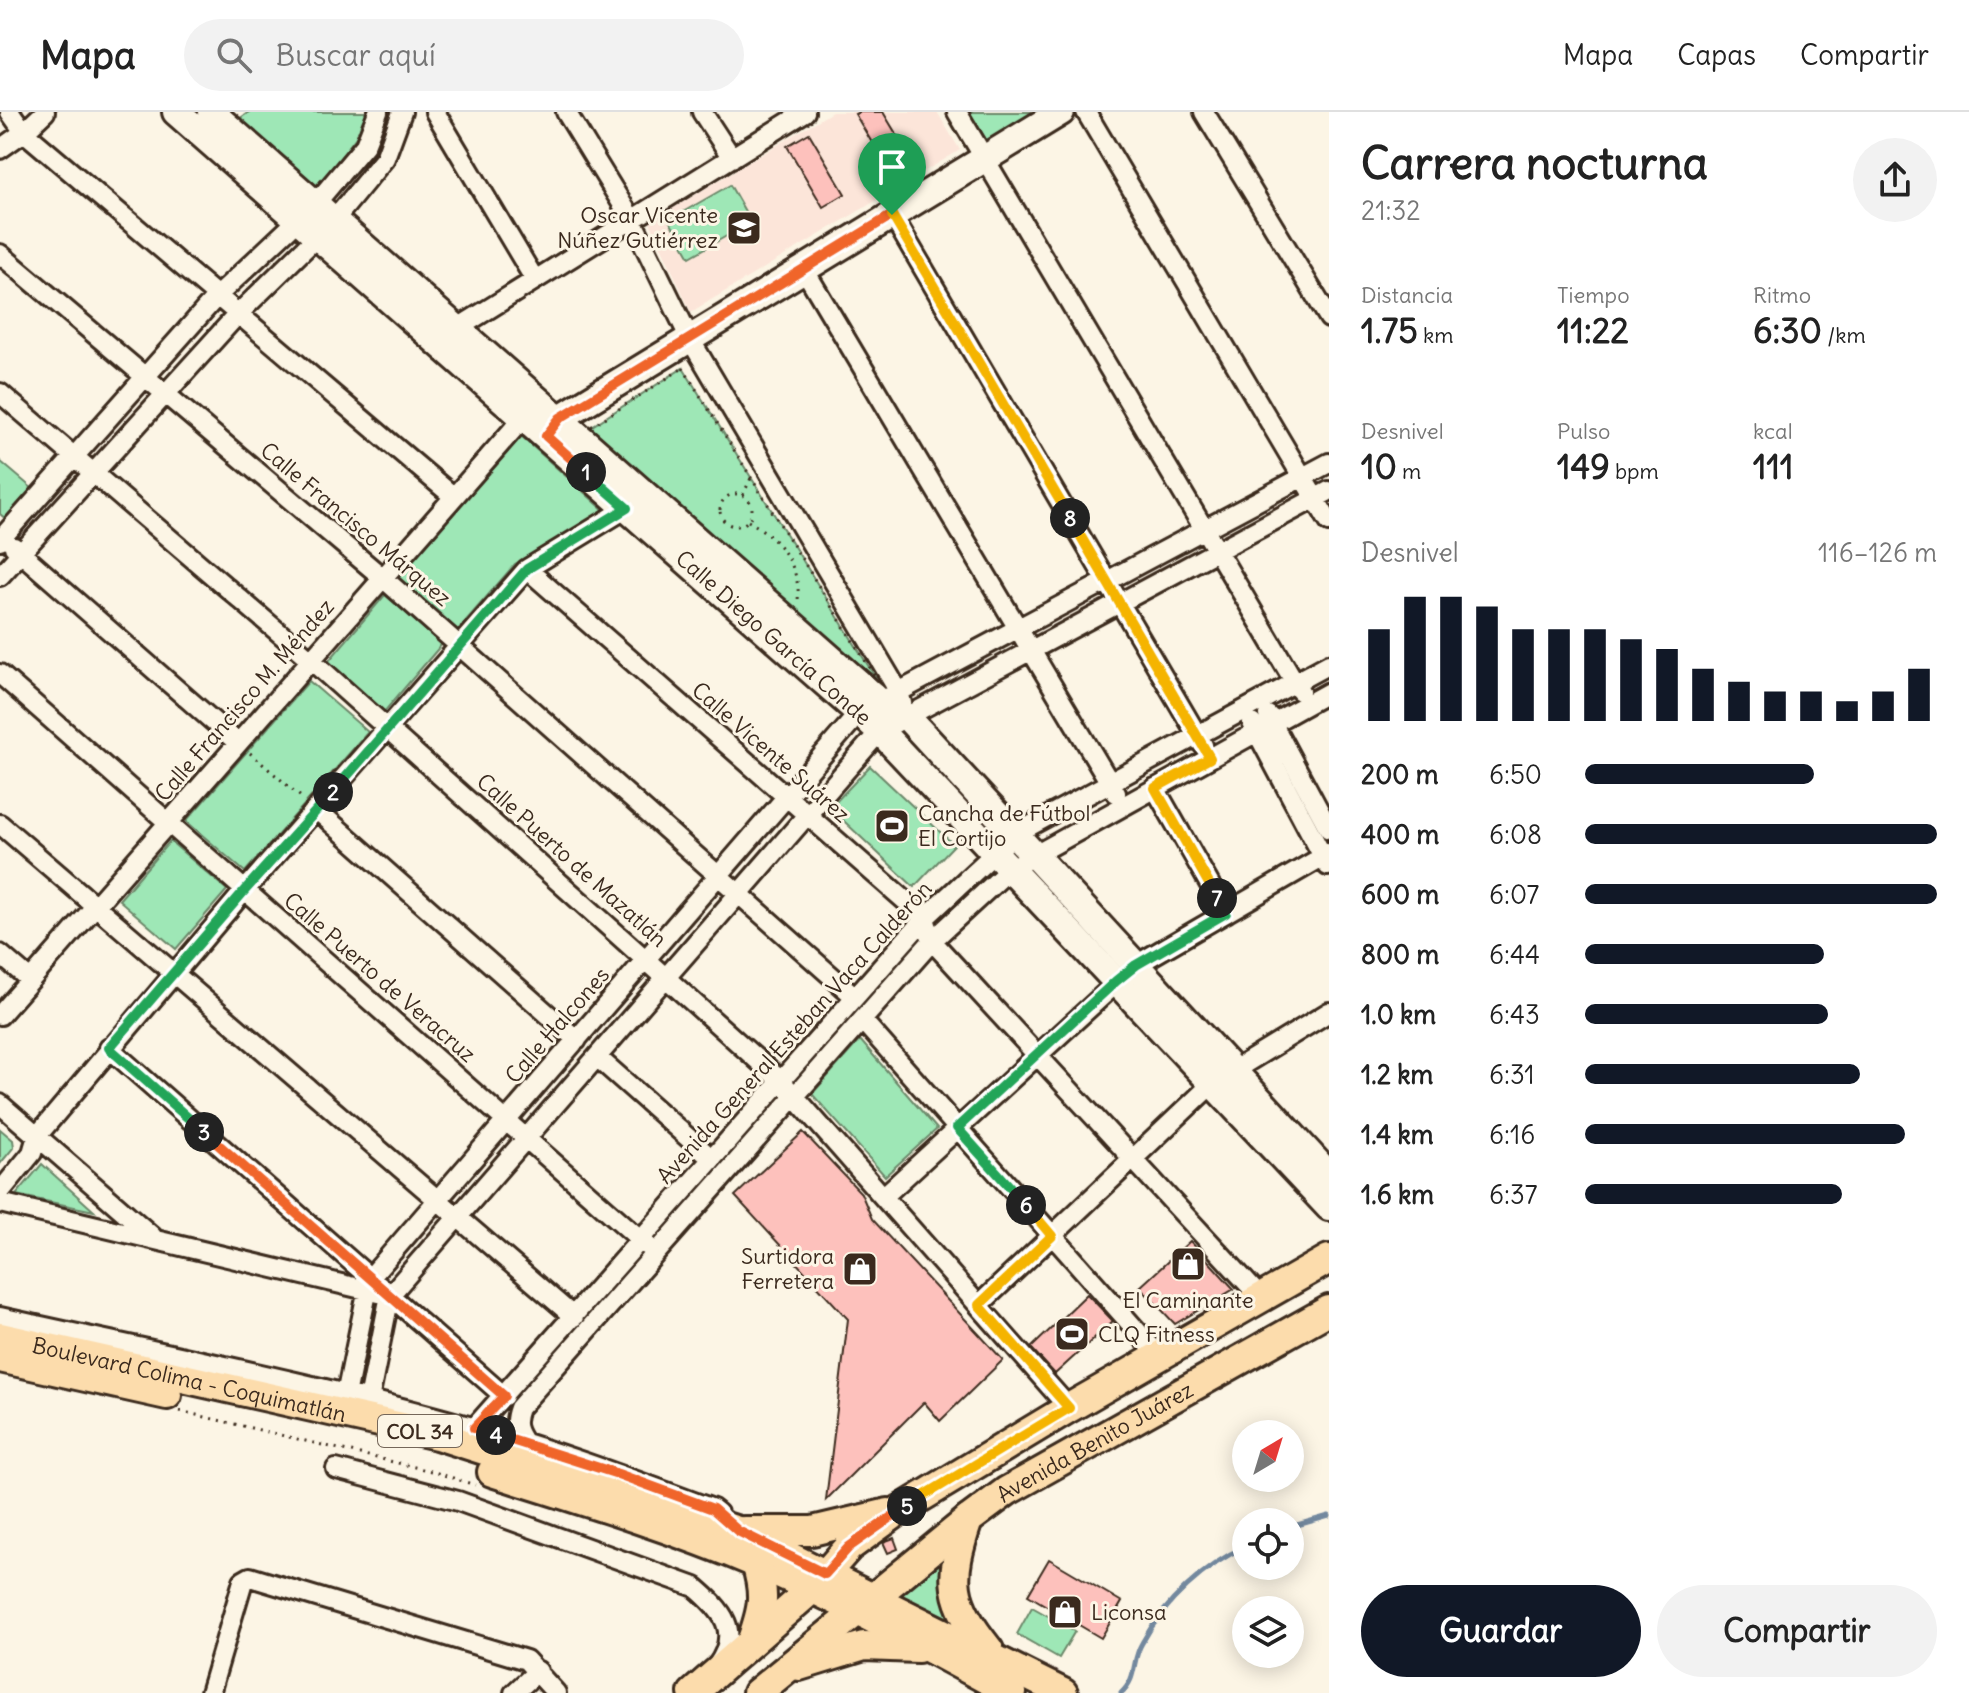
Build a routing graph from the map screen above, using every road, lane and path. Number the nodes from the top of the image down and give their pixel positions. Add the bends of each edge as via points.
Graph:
1 (10, 112) edge
2 (45, 112) edge
3 (176, 112) edge
4 (378, 112) edge
5 (402, 112) edge
6 (435, 112) edge
7 (566, 112) edge
8 (702, 112) edge
9 (805, 112) edge
10 (957, 112) edge
11 (1061, 112) edge
12 (1086, 112) edge
13 (1204, 112) edge
14 (218, 121) edge
15 (24, 132) junction
16 (0, 149) edge
17 (732, 158) junction
18 (985, 159) junction
19 (892, 215) junction
20 (317, 219) junction
21 (632, 220) junction
22 (0, 254) edge
23 (804, 269) junction
24 (535, 280) junction
25 (217, 296) junction
26 (238, 314) junction
27 (1329, 318) edge
28 (449, 336) junction
29 (690, 339) junction
30 (145, 377) junction
31 (0, 393) edge
32 (165, 394) junction
33 (524, 417) junction
34 (553, 427) junction
35 (74, 456) junction
36 (1329, 463) edge
37 (93, 473) junction
38 (1302, 477) junction
39 (751, 478) junction
40 (1322, 494) edge
41 (743, 495) junction
42 (454, 497) junction
43 (627, 508) junction
44 (748, 521) junction
45 (1329, 522) edge
46 (727, 523) junction
47 (1204, 529) junction
48 (1, 537) edge
49 (717, 541) junction
50 (1217, 551) junction
51 (21, 553) junction
52 (786, 554) junction
53 (801, 558) junction
54 (527, 569) junction
55 (0, 576) edge
56 (383, 578) junction
57 (1107, 581) junction
58 (1119, 603) junction
59 (796, 610) junction
60 (1018, 628) junction
61 (460, 645) junction
62 (1031, 650) junction
63 (311, 660) junction
64 (1329, 664) edge
65 (0, 674) edge
66 (1294, 683) junction
67 (1329, 692) edge
68 (1307, 704) junction
69 (886, 706) junction
70 (1253, 706) junction
71 (1265, 728) junction
72 (389, 729) junction
73 (880, 731) junction
74 (1197, 736) junction
75 (238, 743) junction
76 (1210, 758) junction
77 (1110, 783) junction
78 (1155, 788) junction
79 (786, 797) junction
80 (1123, 806) junction
81 (317, 810) junction
82 (807, 815) junction
83 (168, 823) junction
84 (0, 824) edge
85 (1329, 829) edge
86 (1015, 834) junction
87 (1034, 855) junction
88 (1327, 859) edge
89 (1002, 861) junction
90 (718, 876) junction
91 (245, 890) junction
92 (738, 894) junction
93 (96, 906) junction
94 (1226, 913) junction
95 (925, 918) junction
96 (932, 941) junction
97 (0, 954) edge
98 (646, 959) junction
99 (174, 973) junction
100 (1126, 973) junction
101 (667, 977) junction
102 (30, 980) junction
103 (855, 997) junction
104 (1329, 1012) edge
105 (0, 1015) edge
106 (862, 1020) junction
107 (577, 1040) junction
108 (109, 1048) junction
109 (1037, 1054) junction
110 (597, 1057) junction
111 (1223, 1077) junction
112 (781, 1081) junction
113 (795, 1096) junction
114 (0, 1104) edge
115 (506, 1121) junction
116 (957, 1128) junction
117 (739, 1129) junction
118 (37, 1136) junction
119 (526, 1138) junction
120 (754, 1142) junction
121 (712, 1159) junction
122 (1133, 1159) junction
123 (1329, 1175) edge
124 (0, 1192) edge
125 (883, 1197) junction
126 (438, 1200) junction
127 (0, 1203) edge
128 (1329, 1207) edge
129 (458, 1217) junction
130 (1052, 1236) junction
131 (153, 1237) junction
132 (641, 1240) junction
133 (656, 1253) junction
134 (1329, 1259) edge
135 (369, 1284) junction
136 (390, 1295) junction
137 (1262, 1299) junction
138 (979, 1305) junction
139 (1329, 1310) edge
140 (0, 1317) edge
141 (574, 1317) junction
142 (0, 1337) edge
143 (1160, 1357) junction
144 (0, 1358) edge
145 (346, 1395) junction
146 (504, 1396) junction
147 (369, 1400) junction
148 (1069, 1408) junction
149 (474, 1428) junction
150 (525, 1444) junction
151 (336, 1469) dead end
152 (900, 1510) junction
153 (968, 1520) junction
154 (738, 1531) junction
155 (756, 1563) junction
156 (819, 1581) junction
157 (867, 1604) junction
158 (752, 1641) junction
159 (931, 1649) junction
160 (994, 1657) junction
161 (783, 1670) junction
162 (538, 1671) junction
163 (700, 1686) edge
164 (212, 1692) edge
165 (514, 1693) edge
166 (556, 1693) edge
167 (757, 1693) edge
168 (1012, 1693) edge
169 (1063, 1693) edge

1 - 15 street
2 - 15 street
3 - 14 street, Calle Diego García Conde
4 - 20 street via 365,145
5 - 20 street via 385,158
6 - 24 street
7 - 21 street
8 - 17 street
9 - 17 street
10 - 18 street
11 - 18 street
12 - 38 street
13 - 27 street
14 - 20 street, Calle Diego García Conde
15 - 16 street
15 - 25 street
17 - 21 street
18 - 19 street
18 - 47 street
19 - 23 street
19 - 57 street
20 - 25 street
20 - 26 street
20 - 28 street, Calle Diego García Conde
21 - 24 street
21 - 29 street
22 - 30 street, Calle Francisco Márquez
23 - 29 street
23 - 60 street
24 - 28 street
25 - 26 street
25 - 30 street
26 - 32 street
26 - 42 street
28 - 33 street, Calle Diego García Conde
28 - 34 street, Calle Diego García Conde
29 - 34 street
29 - 69 street
30 - 32 street, Calle Francisco Márquez
30 - 35 street
31 - 35 street, Calle Puerto de Mazatlán
32 - 37 street
32 - 56 street, Calle Francisco Márquez
33 - 34 street, Calle Diego García Conde
33 - 42 street, Calle Francisco M. Méndez
34 - 43 street, Calle Diego García Conde
34 - 69 street, Calle Diego García Conde
35 - 37 street, Calle Puerto de Mazatlán
35 - 48 street
36 - 38 street
37 - 51 street
37 - 63 street, Calle Puerto de Mazatlán
38 - 40 street
38 - 47 street
39 - 41 path
39 - 49 path via 683,368 589,428
39 - 53 path
40 - 45 street
40 - 50 street
41 - 44 path via 753,508
41 - 46 path via 729,495 721,503 720,514
42 - 56 street, Calle Francisco M. Méndez
43 - 54 street
43 - 69 street, Calle Diego García Conde
44 - 46 path
44 - 52 path
46 - 49 path
47 - 50 street
47 - 57 street
48 - 51 street
49 - 59 path
50 - 58 street
50 - 66 street
51 - 55 street
51 - 75 street
52 - 53 path
52 - 59 path via 797,580
53 - 59 path via 879,683
54 - 61 street
54 - 79 street, Calle Vicente Suárez
56 - 61 street, Calle Francisco Márquez
56 - 63 street, Calle Francisco M. Méndez
57 - 58 street
57 - 60 street
58 - 62 street
58 - 74 street
60 - 62 street
60 - 69 street
61 - 72 street
61 - 90 street, Calle Francisco Márquez
62 - 69 street
62 - 77 street
63 - 72 street, Calle Puerto de Mazatlán
63 - 75 street, Calle Francisco M. Méndez
64 - 66 street, Avenida General Esteban Vaca Calderón
65 - 83 street, Calle Puerto de Veracruz
66 - 68 street
66 - 70 street, Avenida General Esteban Vaca Calderón
67 - 68 street, Avenida General Esteban Vaca Calderón
68 - 71 street, Avenida General Esteban Vaca Calderón
69 - 73 street, Calle Diego García Conde
69 - 79 street, Calle Halcones
69 - 86 street, Calle Diego García Conde
70 - 71 street
70 - 74 street, Avenida General Esteban Vaca Calderón
71 - 76 street, Avenida General Esteban Vaca Calderón
71 - 85 street
71 - 88 street
72 - 81 street
72 - 98 street, Calle Puerto de Mazatlán
73 - 82 street
73 - 89 street, Calle Diego García Conde
74 - 76 street
74 - 77 street, Avenida General Esteban Vaca Calderón
75 - 81 path
75 - 83 street, Calle Francisco M. Méndez
76 - 78 street, Avenida General Esteban Vaca Calderón
77 - 80 street
77 - 86 street, Avenida General Esteban Vaca Calderón
78 - 80 street, Avenida General Esteban Vaca Calderón
78 - 94 street
79 - 82 street, Calle Vicente Suárez
79 - 90 street, Calle Halcones
80 - 87 street, Avenida General Esteban Vaca Calderón
81 - 91 street
81 - 107 street
82 - 92 street
82 - 95 street, Calle Vicente Suárez
83 - 91 street, Calle Puerto de Veracruz
83 - 93 street, Calle Francisco M. Méndez
84 - 93 street
86 - 87 street, Calle Diego García Conde
86 - 89 street, Avenida General Esteban Vaca Calderón
87 - 89 street, Avenida General Esteban Vaca Calderón
87 - 100 street, Calle Diego García Conde
88 - 94 street
89 - 95 street, Avenida General Esteban Vaca Calderón
89 - 96 street, Avenida General Esteban Vaca Calderón
89 - 100 street, Calle Diego García Conde
90 - 92 street, Calle Francisco Márquez
90 - 98 street, Calle Halcones
91 - 99 street
91 - 115 street, Calle Puerto de Veracruz
92 - 101 street
92 - 103 street, Calle Francisco Márquez
93 - 99 street
93 - 102 street, Calle Francisco M. Méndez
94 - 100 street
95 - 96 street
95 - 103 street, Avenida General Esteban Vaca Calderón
96 - 106 street, Avenida General Esteban Vaca Calderón
96 - 109 street
97 - 102 street
98 - 101 street, Calle Puerto de Mazatlán
98 - 107 street, Calle Halcones
99 - 108 street
99 - 126 street
100 - 109 street
100 - 111 street, Calle Diego García Conde
101 - 110 street
101 - 112 street, Calle Puerto de Mazatlán
102 - 105 street, Calle Francisco M. Méndez
103 - 112 street, Avenida General Esteban Vaca Calderón
104 - 111 street
106 - 113 street, Avenida General Esteban Vaca Calderón
106 - 116 street
107 - 115 street, Calle Halcones
108 - 118 street
108 - 135 street
109 - 116 street
109 - 122 street
110 - 119 street
110 - 121 street
111 - 122 street
111 - 123 street, Calle Diego García Conde
111 - 128 street, Calle Diego García Conde
112 - 113 street, Calle Puerto de Mazatlán
112 - 117 street, Avenida General Esteban Vaca Calderón
113 - 120 street, Avenida General Esteban Vaca Calderón
113 - 125 street, Calle Puerto de Mazatlán
114 - 118 street
115 - 119 street, Calle Puerto de Veracruz
115 - 126 street, Calle Halcones
116 - 125 street
116 - 130 street
117 - 120 street
117 - 121 street, Avenida General Esteban Vaca Calderón
118 - 124 street via 32,1153
118 - 131 street
119 - 129 street
119 - 132 street, Calle Puerto de Veracruz
120 - 133 street, Avenida General Esteban Vaca Calderón
121 - 132 street, Avenida General Esteban Vaca Calderón
122 - 130 street
122 - 137 street
125 - 138 street, Calle Puerto de Mazatlán
126 - 129 street
126 - 135 street, Calle Halcones
127 - 131 street
129 - 136 street
129 - 141 street
130 - 138 street
130 - 143 street
131 - 135 street
132 - 133 street, Calle Puerto de Veracruz
132 - 141 street, Avenida General Esteban Vaca Calderón
133 - 150 street, Avenida General Esteban Vaca Calderón via 519,1408 514,1420
134 - 137 main road, Avenida Benito Juárez
135 - 136 street
135 - 145 street, Calle Halcones
136 - 146 street
136 - 147 street
137 - 143 main road, Avenida Benito Juárez
138 - 148 street, Calle Puerto de Mazatlán
139 - 153 main road, Avenida Benito Juárez via 1007,1491
140 - 145 street
141 - 146 street, Avenida General Esteban Vaca Calderón
142 - 154 main road, Boulevard Colima - Coquimatlán / COL 34 via 437,1435
143 - 148 main road, Avenida Benito Juárez
144 - 155 main road, Boulevard Colima - Coquimatlán / COL 34 via 428,1452 644,1520
145 - 147 street
146 - 149 street, Avenida General Esteban Vaca Calderón
147 - 149 street
148 - 152 main road, Avenida Benito Juárez
149 - 150 street
150 - 154 street via 713,1509
151 - 163 street via 458,1501 695,1587 715,1604 728,1630 722,1659
152 - 154 main road via 812,1531
152 - 156 main road, Avenida Benito Juárez via 849,1547
153 - 157 main road, Avenida Benito Juárez
153 - 160 main road via 957,1553 958,1603 967,1624
154 - 156 main road, Boulevard Colima - Coquimatlán / COL 34
155 - 156 main road, Boulevard Colima - Coquimatlán / COL 34
155 - 158 main road via 764,1605
156 - 157 main road, Boulevard Colima - Coquimatlán / COL 34
156 - 158 main road, Avenida Benito Juárez
157 - 159 main road
157 - 160 main road
157 - 161 main road, Avenida Benito Juárez
158 - 163 main road, Avenida Benito Juárez
159 - 161 main road via 864,1646
159 - 168 main road
160 - 169 main road
161 - 167 main road, Avenida Benito Juárez
162 - 164 street via 526,1660 250,1577 243,1581
162 - 165 street
162 - 166 street

